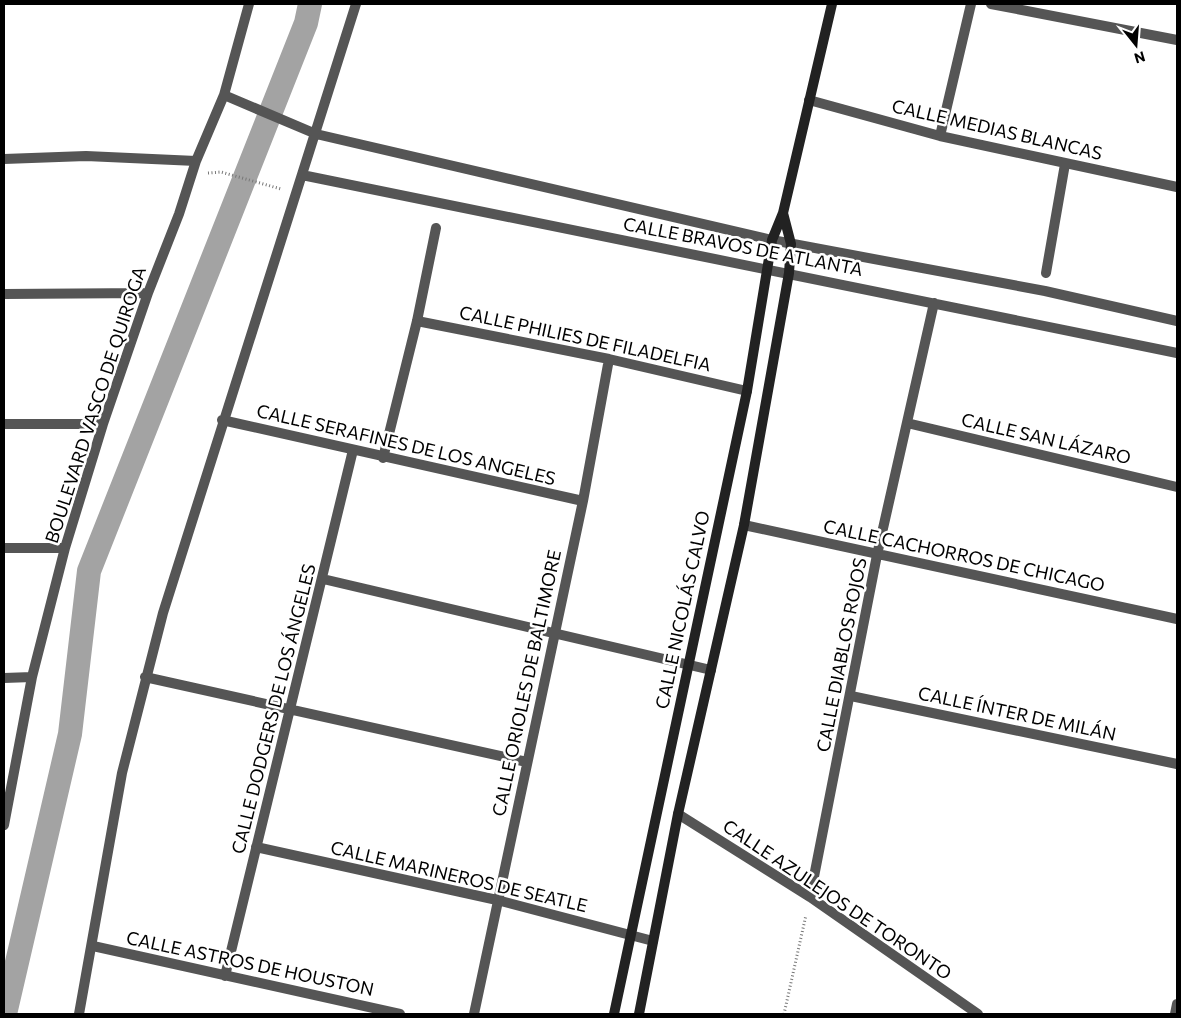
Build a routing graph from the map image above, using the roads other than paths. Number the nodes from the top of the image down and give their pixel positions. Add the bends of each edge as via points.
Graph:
1 (249, 4) edge
2 (356, 4) edge
3 (832, 4) edge
4 (971, 4) edge
5 (991, 4) edge
6 (1177, 40) edge
7 (224, 95) junction
8 (810, 100) junction
9 (316, 134) junction
10 (940, 136) junction
11 (4, 159) edge
12 (196, 162) junction
13 (1065, 164) junction
14 (302, 175) junction
15 (1177, 187) edge
16 (783, 212) junction
17 (436, 228) dead end
18 (772, 240) junction
19 (791, 244) junction
20 (767, 270) junction
21 (789, 273) junction
22 (1046, 273) dead end
23 (148, 293) junction
24 (4, 294) edge
25 (934, 303) junction
26 (417, 321) junction
27 (1177, 322) edge
28 (1177, 353) edge
29 (610, 359) junction
30 (747, 390) junction
31 (222, 420) junction
32 (907, 423) junction
33 (4, 424) edge
34 (103, 424) junction
35 (354, 450) junction
36 (383, 458) junction
37 (1177, 487) edge
38 (583, 501) junction
39 (744, 525) junction
40 (4, 548) edge
41 (65, 548) junction
42 (877, 555) junction
43 (323, 579) junction
44 (1177, 619) edge
45 (554, 634) junction
46 (688, 666) junction
47 (710, 670) junction
48 (4, 678) edge
49 (32, 678) junction
50 (145, 678) junction
51 (851, 696) junction
52 (290, 711) junction
53 (527, 762) junction
54 (1177, 764) edge
55 (6, 812) edge
56 (678, 814) junction
57 (4, 825) edge
58 (256, 847) junction
59 (810, 897) junction
60 (497, 900) junction
61 (630, 934) junction
62 (653, 941) junction
63 (93, 946) junction
64 (224, 976) junction
65 (1177, 1004) edge
66 (79, 1014) edge
67 (400, 1014) edge
68 (474, 1014) edge
69 (614, 1014) edge
70 (639, 1014) edge
71 (978, 1014) edge
72 (1175, 1014) edge

1 - 7 street, BOULEVARD VASCO DE QUIROGA
2 - 9 street
3 - 8 street, CALLE NICOLÁS CALVO
4 - 10 street
5 - 6 street
7 - 9 street, CALLE BRAVOS DE ATLANTA
7 - 12 street, BOULEVARD VASCO DE QUIROGA
8 - 10 street, CALLE MEDIAS BLANCAS
8 - 16 street, CALLE NICOLÁS CALVO
9 - 14 street
9 - 18 street, CALLE BRAVOS DE ATLANTA
10 - 13 street, CALLE MEDIAS BLANCAS
11 - 12 street via 86,156
12 - 23 street, BOULEVARD VASCO DE QUIROGA
13 - 15 street, CALLE MEDIAS BLANCAS
13 - 22 street
14 - 20 street, CALLE BRAVOS DE ATLANTA
14 - 31 street
16 - 18 street, CALLE NICOLÁS CALVO
16 - 19 street, CALLE NICOLÁS CALVO
17 - 26 street
18 - 19 street, CALLE BRAVOS DE ATLANTA
18 - 20 street, CALLE NICOLÁS CALVO
19 - 21 street, CALLE NICOLÁS CALVO
19 - 27 street, CALLE BRAVOS DE ATLANTA via 1045,291
20 - 21 street, CALLE BRAVOS DE ATLANTA
20 - 30 street, CALLE NICOLÁS CALVO
21 - 25 street, CALLE BRAVOS DE ATLANTA
21 - 39 street, CALLE NICOLÁS CALVO
23 - 24 street
23 - 34 street, BOULEVARD VASCO DE QUIROGA
25 - 28 street, CALLE BRAVOS DE ATLANTA
25 - 32 street, CALLE DIABLOS ROJOS
26 - 29 street, CALLE PHILIES DE FILADELFIA
26 - 36 street
29 - 30 street, CALLE PHILIES DE FILADELFIA
29 - 38 street, CALLE ORIOLES DE BALTIMORE
30 - 46 street, CALLE NICOLÁS CALVO
31 - 35 street, CALLE SERAFINES DE LOS ANGELES
31 - 50 street
32 - 37 street, CALLE SAN LÁZARO
32 - 42 street, CALLE DIABLOS ROJOS
33 - 34 street
34 - 41 street, BOULEVARD VASCO DE QUIROGA
35 - 36 street, CALLE SERAFINES DE LOS ANGELES
35 - 43 street, CALLE DODGERS DE LOS ÁNGELES
36 - 38 street, CALLE SERAFINES DE LOS ANGELES
38 - 45 street, CALLE ORIOLES DE BALTIMORE
39 - 42 street, CALLE CACHORROS DE CHICAGO
39 - 47 street, CALLE NICOLÁS CALVO
40 - 41 street
41 - 49 street, BOULEVARD VASCO DE QUIROGA
42 - 44 street, CALLE CACHORROS DE CHICAGO
42 - 51 street, CALLE DIABLOS ROJOS
43 - 45 street
43 - 52 street, CALLE DODGERS DE LOS ÁNGELES
45 - 46 street
45 - 53 street, CALLE ORIOLES DE BALTIMORE
46 - 47 street
46 - 61 street, CALLE NICOLÁS CALVO
47 - 56 street, CALLE NICOLÁS CALVO
48 - 49 street
49 - 55 street, BOULEVARD VASCO DE QUIROGA
50 - 52 street
50 - 63 street via 122,773
51 - 54 street, CALLE ÍNTER DE MILÁN
51 - 59 street, CALLE DIABLOS ROJOS
52 - 53 street
52 - 58 street, CALLE DODGERS DE LOS ÁNGELES
53 - 60 street, CALLE ORIOLES DE BALTIMORE
55 - 57 street, BOULEVARD VASCO DE QUIROGA
56 - 59 street, CALLE AZULEJOS DE TORONTO
56 - 62 street, CALLE NICOLÁS CALVO
58 - 60 street, CALLE MARINEROS DE SEATLE
58 - 64 street, CALLE DODGERS DE LOS ÁNGELES
59 - 71 street, CALLE AZULEJOS DE TORONTO
60 - 61 street, CALLE MARINEROS DE SEATLE
60 - 68 street, CALLE ORIOLES DE BALTIMORE
61 - 62 street, CALLE MARINEROS DE SEATLE
61 - 69 street, CALLE NICOLÁS CALVO
62 - 70 street, CALLE NICOLÁS CALVO
63 - 64 street, CALLE ASTROS DE HOUSTON
63 - 66 street
64 - 67 street, CALLE ASTROS DE HOUSTON
65 - 72 street

